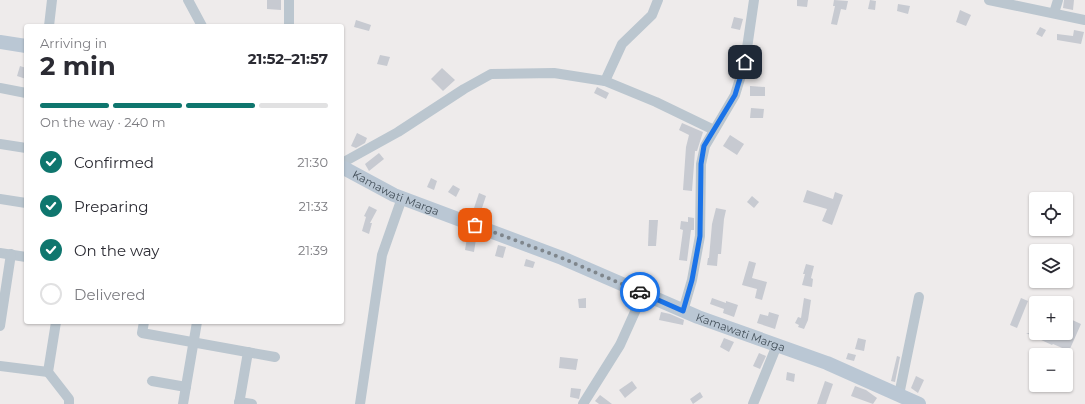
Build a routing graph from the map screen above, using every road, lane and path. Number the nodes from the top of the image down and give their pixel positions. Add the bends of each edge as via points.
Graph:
1 (52, 0) edge
2 (188, 0) edge
3 (289, 0) edge
4 (658, 0) edge
5 (754, 0) edge
6 (989, 0) edge
7 (1058, 0) edge
8 (1054, 13) junction
9 (1085, 20) edge
10 (50, 24) edge
11 (201, 24) edge
12 (289, 24) edge
13 (0, 42) edge
14 (24, 46) edge
15 (604, 81) junction
16 (0, 88) edge
17 (24, 93) edge
18 (714, 130) junction
19 (0, 144) edge
20 (24, 148) edge
21 (344, 165) edge
22 (344, 167) edge
23 (402, 198) junction
24 (0, 199) edge
25 (24, 204) edge
26 (0, 253) edge
27 (11, 254) junction
28 (24, 257) edge
29 (644, 294) junction
30 (919, 297) dead end
31 (683, 311) junction
32 (56, 324) edge
33 (144, 324) edge
34 (197, 324) edge
35 (0, 326) edge
36 (194, 343) junction
37 (777, 345) junction
38 (248, 352) junction
39 (275, 357) dead end
40 (0, 366) edge
41 (48, 372) junction
42 (152, 381) dead end
43 (186, 387) junction
44 (899, 395) junction
45 (239, 403) edge
46 (69, 404) edge
47 (183, 404) edge
48 (252, 404) edge
49 (360, 404) edge
50 (584, 404) edge
51 (753, 404) edge
52 (919, 404) edge

1 - 10 street
2 - 11 street
3 - 12 street
4 - 15 street via 652,15 622,44
5 - 18 street via 745,62 735,95
6 - 8 street
7 - 8 street
8 - 9 street
13 - 14 main road
15 - 18 street
15 - 21 street via 554,73 491,74
16 - 17 street
18 - 31 street via 704,146 701,164 700,236
19 - 20 street
22 - 23 main road, Kamawati Marga
23 - 29 main road, Kamawati Marga via 562,258
23 - 49 street via 382,256
24 - 25 street
26 - 27 street
27 - 28 street
27 - 35 street
29 - 31 main road, Kamawati Marga
29 - 50 street via 620,345
30 - 44 street
31 - 37 main road, Kamawati Marga
32 - 41 street
33 - 36 street via 142,333
34 - 36 street
36 - 38 street
36 - 43 street
37 - 44 main road, Kamawati Marga via 827,363
37 - 51 street
38 - 39 street
38 - 45 street
40 - 41 street
41 - 46 street via 69,399
42 - 43 street
43 - 47 street
44 - 52 main road, Kamawati Marga
45 - 48 street

